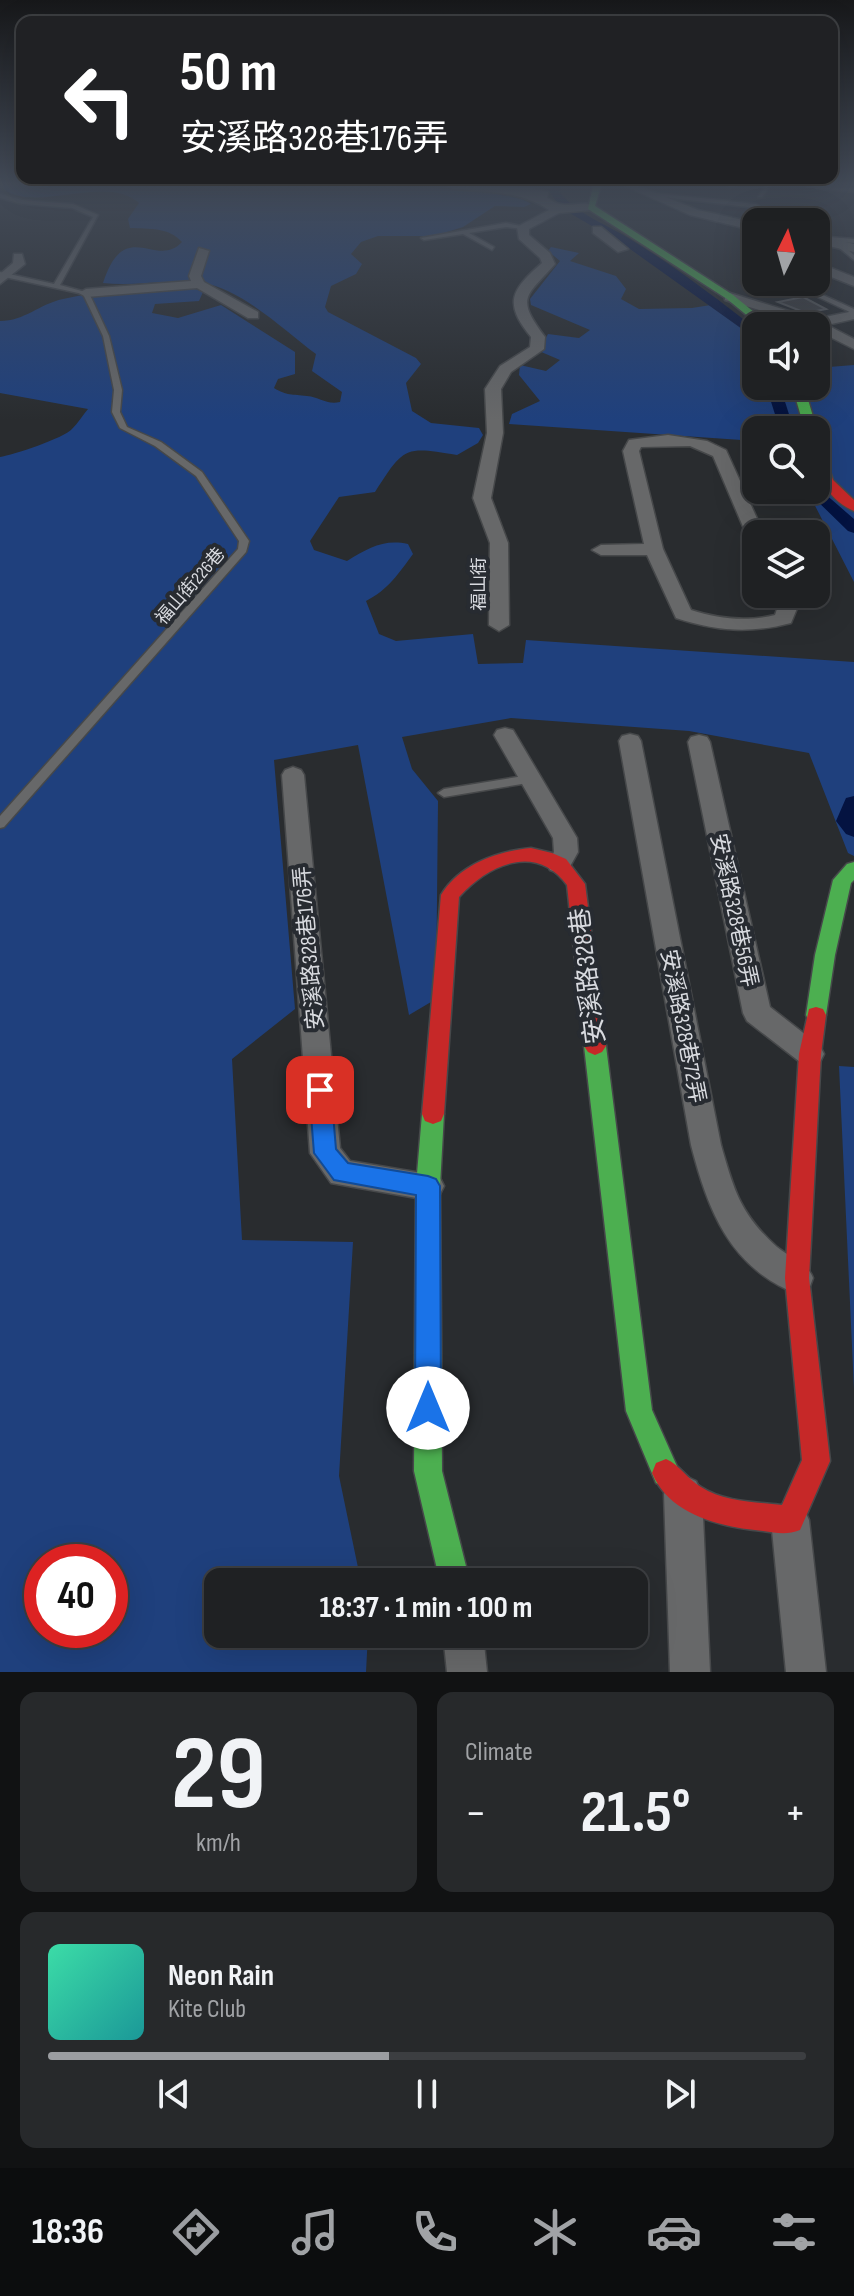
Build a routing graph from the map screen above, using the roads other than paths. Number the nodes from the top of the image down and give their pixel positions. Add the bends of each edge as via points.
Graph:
1 (69, 264) edge
2 (199, 264) edge
3 (549, 264) edge
4 (676, 264) edge
5 (830, 272) edge
6 (3, 276) edge
7 (854, 282) edge
8 (199, 284) junction
9 (57, 285) junction
10 (86, 293) junction
11 (818, 296) edge
12 (730, 297) junction
13 (749, 312) edge
14 (778, 312) edge
15 (854, 313) edge
16 (253, 315) dead end
17 (830, 319) edge
18 (830, 332) edge
19 (854, 345) edge
20 (735, 490) junction
21 (742, 490) edge
22 (830, 491) edge
23 (854, 507) edge
24 (749, 520) edge
25 (654, 549) junction
26 (601, 550) dead end
27 (787, 608) edge
28 (499, 625) dead end
29 (505, 735) dead end
30 (630, 741) dead end
31 (699, 742) dead end
32 (293, 775) dead end
33 (530, 779) junction
34 (444, 793) dead end
35 (0, 824) edge
36 (559, 864) junction
37 (848, 875) edge
38 (810, 1054) junction
39 (428, 1186) junction
40 (797, 1278) junction
41 (683, 1494) junction
42 (790, 1520) junction
43 (452, 1568) edge
44 (464, 1648) edge
45 (467, 1672) edge
46 (690, 1672) edge
47 (806, 1672) edge

1 - 9 lane
2 - 8 street
3 - 28 street, 福山街 via 523,286 518,299 522,319 538,337 537,349 505,369 493,389 495,433 482,498 499,543
4 - 12 street
5 - 7 street
6 - 9 lane
8 - 10 street
8 - 16 street
9 - 10 lane
10 - 35 lane, 福山街226巷 via 106,336 118,390 116,412 124,428 158,444 199,474 244,541 243,550
11 - 15 lane
12 - 13 street
12 - 14 street
15 - 17 street
18 - 19 street
20 - 21 street
20 - 24 street
20 - 25 street via 720,453 710,446 635,443 631,451
22 - 23 street
25 - 26 street
25 - 27 street via 683,614 718,626 763,625 784,619
29 - 33 street
30 - 40 street, 安溪路328巷72弄 via 706,1145 722,1200 753,1244 781,1273
31 - 38 street, 安溪路328巷56弄 via 757,1013
32 - 39 street, 安溪路328巷176弄 via 325,1153 342,1173
33 - 34 lane
33 - 36 street via 565,838 566,852
36 - 39 street via 517,858 490,864 467,876 450,895
36 - 41 street, 安溪路328巷 via 576,884 639,1411 655,1453
37 - 38 street via 825,955
38 - 40 street
39 - 43 street via 428,1471
40 - 42 street via 816,1461
41 - 42 street via 737,1514
41 - 46 street
42 - 47 street
44 - 45 street

